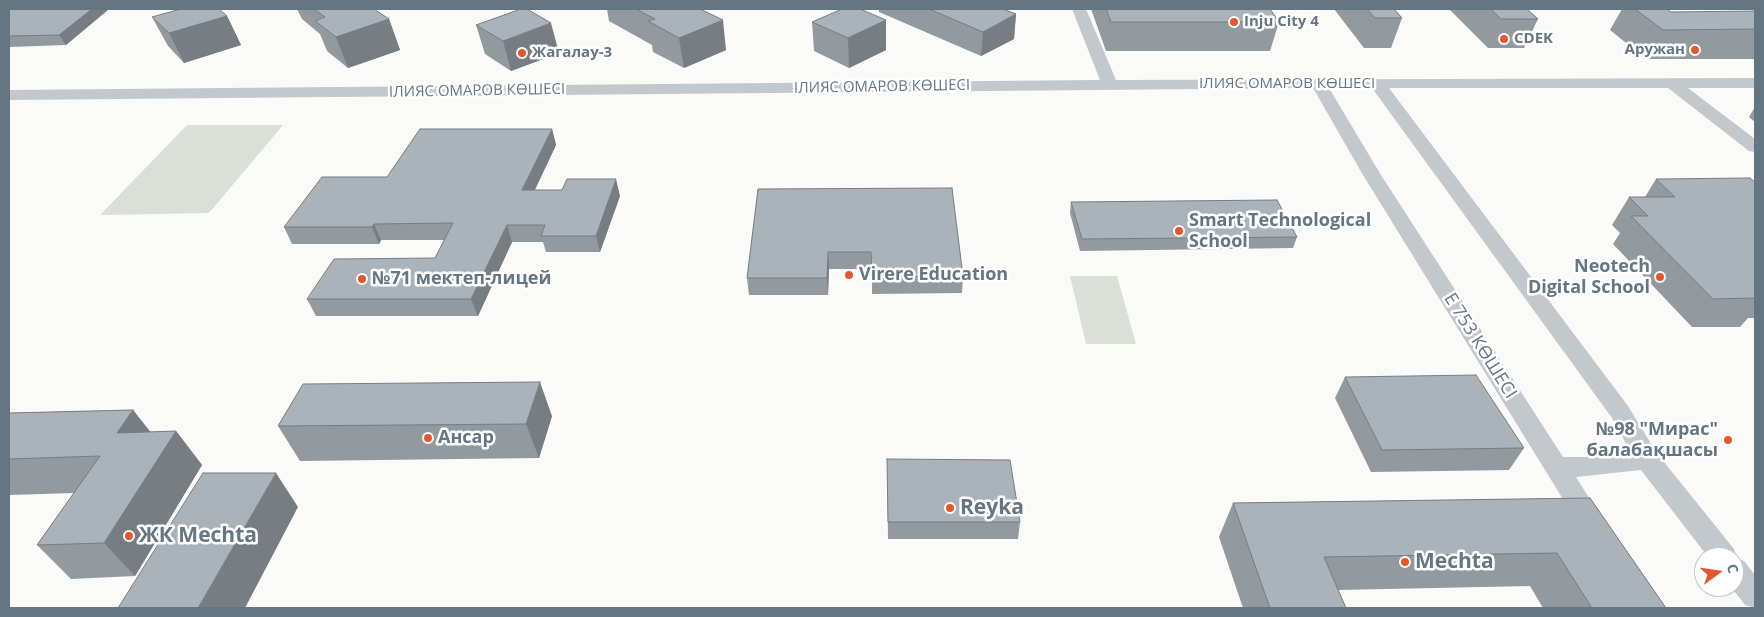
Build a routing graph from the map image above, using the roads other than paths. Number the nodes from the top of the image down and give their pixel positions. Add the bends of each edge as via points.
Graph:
1 (1079, 9) edge
2 (1318, 83) junction
3 (1376, 83) junction
4 (1672, 83) junction
5 (1755, 83) edge
6 (1110, 85) junction
7 (9, 95) edge
8 (1755, 147) edge
9 (1647, 459) junction
10 (1556, 468) junction
11 (1602, 541) edge
12 (1716, 547) edge
13 (1744, 582) edge
14 (1755, 596) edge

1 - 6 street
2 - 3 street, ІЛИЯС ОМАРОВ КӨШЕСІ
2 - 6 street, ІЛИЯС ОМАРОВ КӨШЕСІ
2 - 10 street, Е 753 КӨШЕСІ
3 - 4 street, ІЛИЯС ОМАРОВ КӨШЕСІ
3 - 9 street via 1620,412
4 - 5 street, ІЛИЯС ОМАРОВ КӨШЕСІ
4 - 8 street
6 - 7 street, ІЛИЯС ОМАРОВ КӨШЕСІ
9 - 10 street
9 - 12 street
10 - 11 street, Е 753 КӨШЕСІ
13 - 14 street

